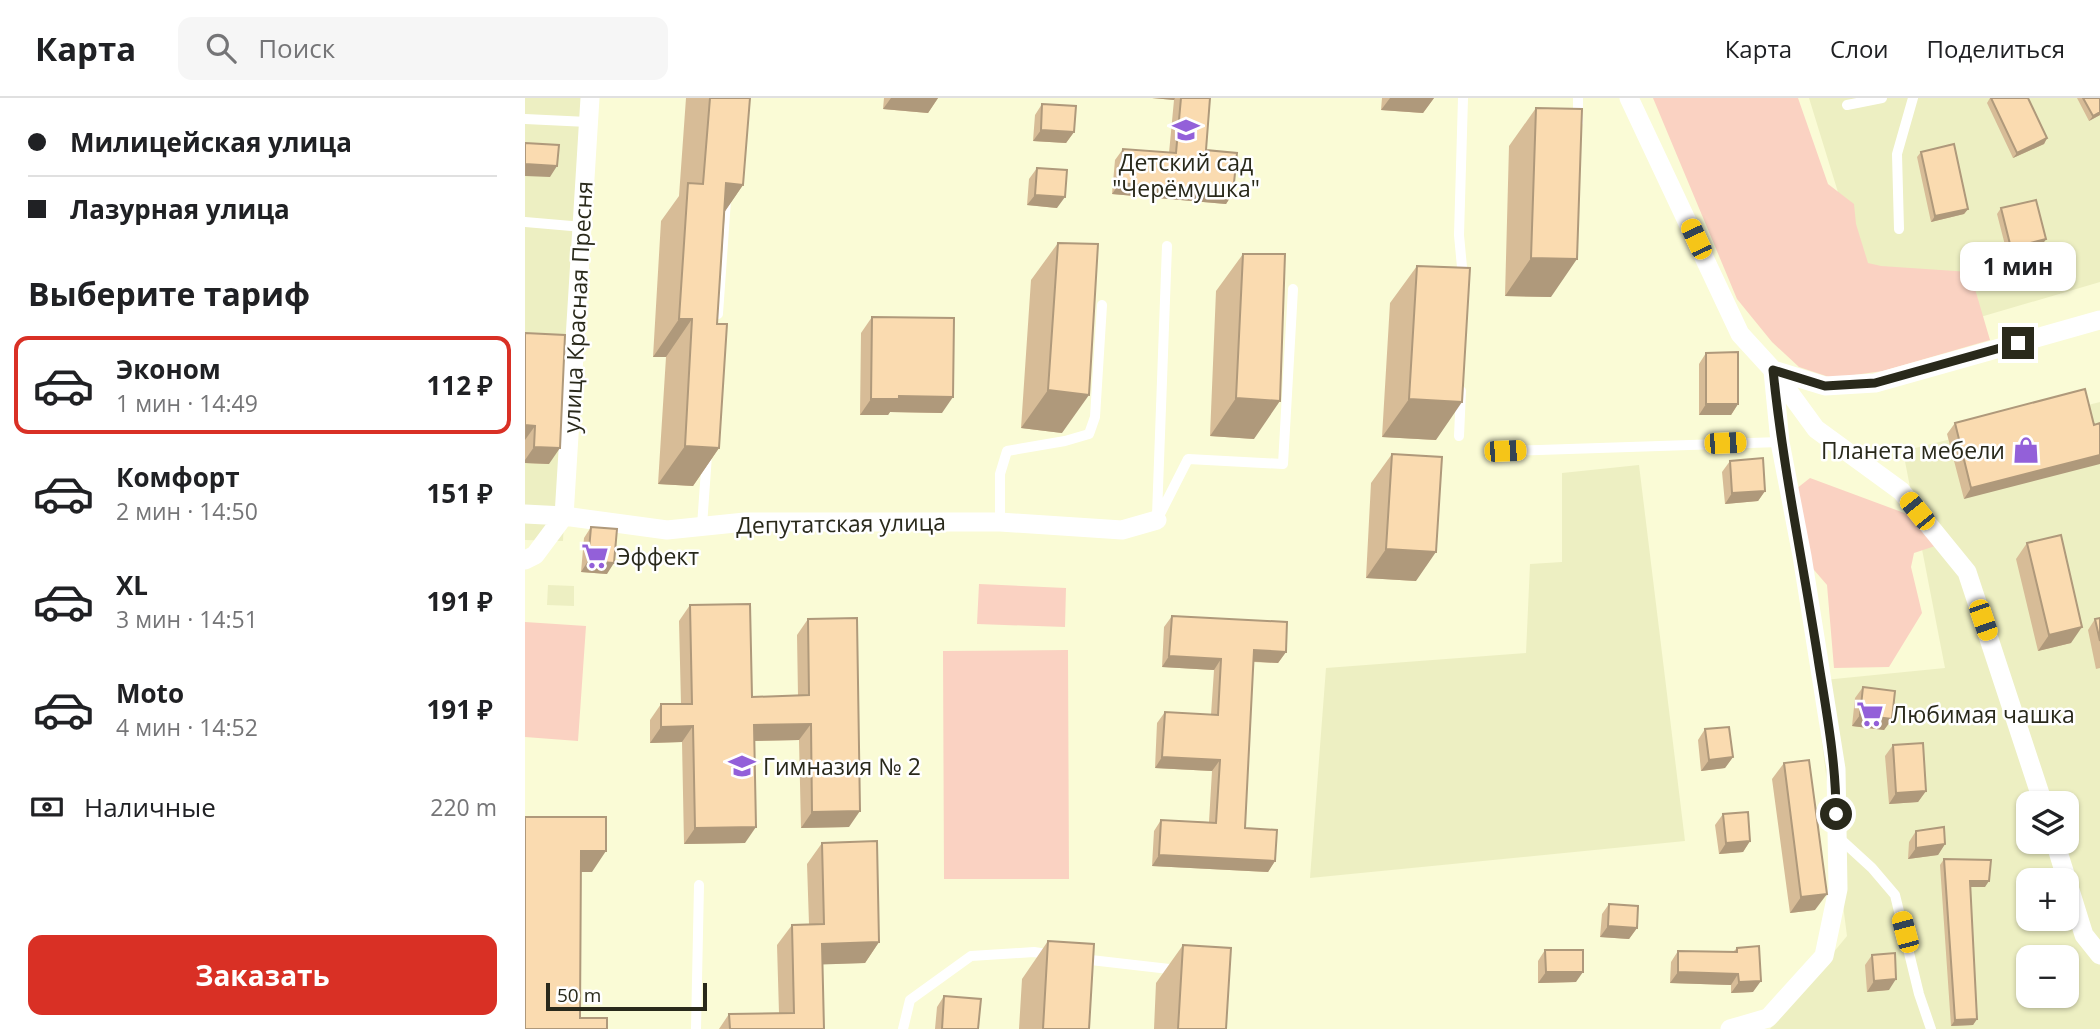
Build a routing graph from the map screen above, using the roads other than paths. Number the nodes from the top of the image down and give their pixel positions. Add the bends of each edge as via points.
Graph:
1 (590, 98) edge
2 (1463, 98) edge
3 (1578, 98) edge
4 (1629, 98) edge
5 (1882, 98) edge
6 (1913, 98) edge
7 (1847, 105) dead end
8 (525, 119) edge
9 (588, 122) junction
10 (1578, 138) edge
11 (727, 195) edge
12 (525, 222) edge
13 (583, 226) junction
14 (1899, 229) dead end
15 (1167, 246) dead end
16 (1464, 284) edge
17 (1293, 289) dead end
18 (1102, 305) dead end
19 (717, 319) edge
20 (2100, 320) edge
21 (1773, 370) junction
22 (1461, 385) edge
23 (1459, 436) edge
24 (1780, 442) junction
25 (708, 443) edge
26 (1505, 451) dead end
27 (525, 514) edge
28 (564, 516) junction
29 (1157, 520) junction
30 (1000, 522) junction
31 (702, 526) junction
32 (525, 560) edge
33 (2039, 791) edge
34 (1837, 836) junction
35 (2059, 854) edge
36 (699, 885) dead end
37 (2100, 955) edge
38 (1058, 956) edge
39 (1071, 957) edge
40 (1083, 959) junction
41 (1082, 971) edge
42 (1192, 972) edge
43 (1775, 1023) edge
44 (696, 1029) edge
45 (903, 1029) edge
46 (1730, 1029) edge
47 (1931, 1029) edge

1 - 9 street, улица Красная Пресня
2 - 16 lane via 1459,235
3 - 10 lane
4 - 21 street via 1740,334
5 - 7 lane
6 - 14 lane via 1897,154
8 - 9 lane
9 - 13 street, улица Красная Пресня
11 - 19 lane
12 - 13 lane
13 - 28 street, улица Красная Пресня
15 - 29 lane
17 - 29 lane via 1283,464 1188,459
18 - 30 lane via 1095,417 1089,434 1007,450 1000,474
20 - 21 street via 1875,383 1825,386
21 - 24 street
21 - 33 street via 1816,429 1901,491 1967,572
22 - 23 lane
24 - 26 lane
24 - 34 street via 1836,769
25 - 31 lane
27 - 28 street, Депутатская улица
28 - 31 street, Депутатская улица via 667,530
28 - 32 street via 535,555
29 - 30 street, Депутатская улица via 1122,530
30 - 31 street, Депутатская улица
34 - 43 street via 1838,888 1823,956
34 - 47 lane via 1895,895
35 - 37 street via 2084,935
36 - 44 lane
38 - 45 lane via 1034,952 971,956 910,1000
39 - 40 lane
40 - 41 lane
40 - 42 lane
43 - 46 street

